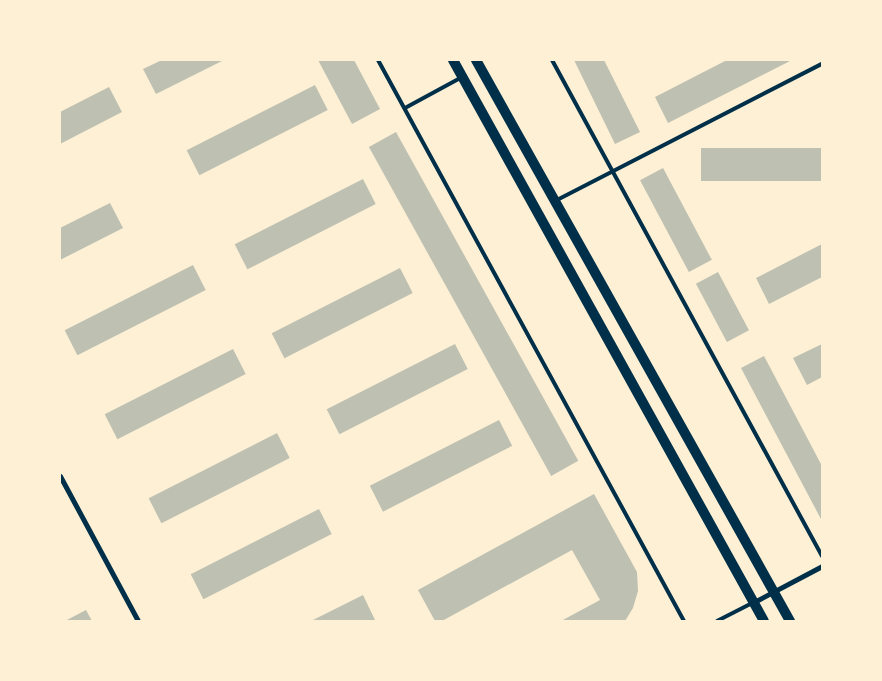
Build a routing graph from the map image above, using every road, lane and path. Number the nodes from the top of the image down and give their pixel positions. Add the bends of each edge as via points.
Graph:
1 (378, 60) edge
2 (453, 60) edge
3 (476, 60) edge
4 (552, 60) edge
5 (822, 64) edge
6 (462, 77) junction
7 (405, 108) junction
8 (612, 172) junction
9 (555, 201) junction
10 (60, 476) edge
11 (822, 556) edge
12 (822, 566) edge
13 (774, 591) junction
14 (754, 602) junction
15 (138, 621) edge
16 (684, 621) edge
17 (717, 621) edge
18 (764, 621) edge
19 (790, 621) edge

1 - 7 lane
2 - 6 main road
3 - 9 main road
4 - 8 lane
5 - 8 lane
6 - 7 lane
6 - 14 main road
7 - 16 lane
8 - 9 lane
8 - 11 lane
9 - 13 main road
10 - 15 street
12 - 13 street
13 - 14 street
13 - 19 main road
14 - 17 lane
14 - 18 main road

